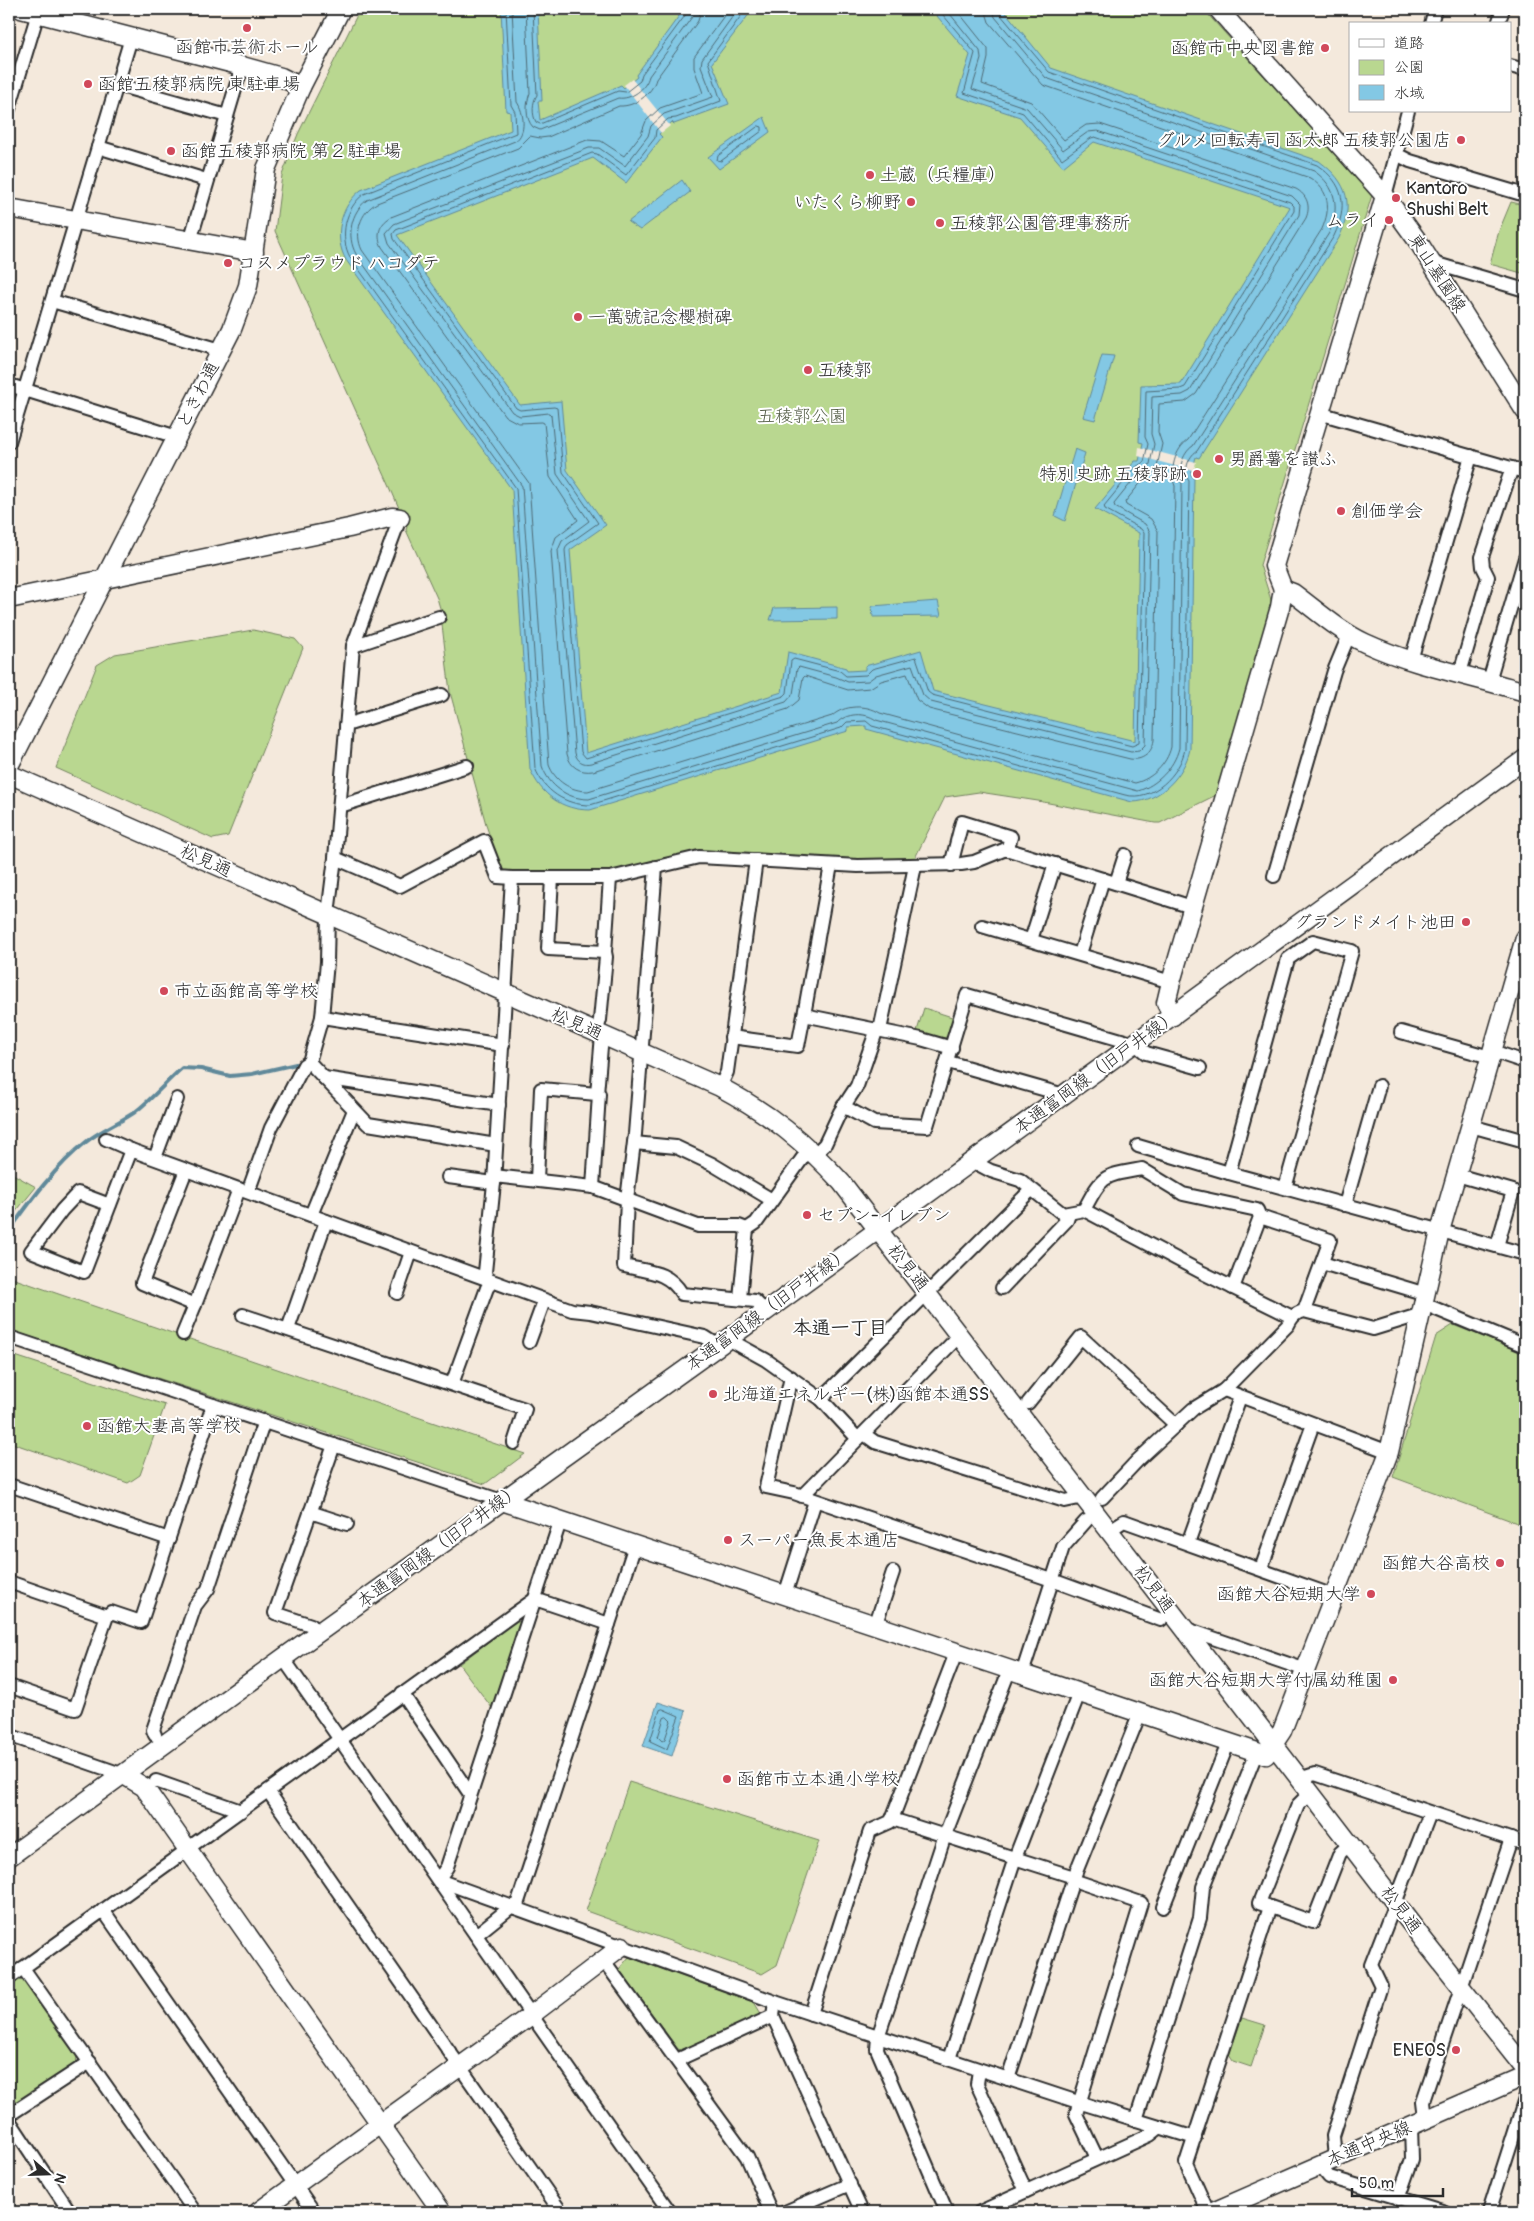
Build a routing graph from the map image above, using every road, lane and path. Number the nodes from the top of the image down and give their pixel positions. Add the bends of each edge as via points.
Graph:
1 (21, 9) edge
2 (341, 9) edge
3 (1218, 9) edge
4 (1435, 9) edge
5 (1503, 9) edge
6 (38, 13) junction
7 (1432, 22) edge
8 (1499, 22) edge
9 (131, 38) junction
10 (242, 66) junction
11 (1512, 67) edge
12 (1525, 70) edge
13 (117, 85) junction
14 (301, 87) junction
15 (9, 109) edge
16 (1408, 112) edge
17 (227, 116) junction
18 (98, 147) junction
19 (1396, 154) junction
20 (206, 180) junction
21 (1525, 195) edge
22 (1385, 196) junction
23 (9, 208) edge
24 (76, 221) junction
25 (190, 241) junction
26 (254, 252) junction
27 (1430, 262) junction
28 (1525, 290) edge
29 (52, 301) junction
30 (221, 350) junction
31 (9, 385) edge
32 (25, 390) junction
33 (1525, 411) edge
34 (1319, 412) junction
35 (177, 437) junction
36 (9, 442) edge
37 (1471, 456) junction
38 (1512, 468) junction
39 (1525, 472) edge
40 (400, 518) joint
41 (1525, 558) edge
42 (103, 580) junction
43 (1283, 589) junction
44 (9, 599) edge
45 (439, 617) dead end
46 (1349, 635) junction
47 (353, 646) junction
48 (1411, 660) junction
49 (1460, 673) junction
50 (1489, 681) junction
51 (1525, 692) edge
52 (442, 695) dead end
53 (346, 725) junction
54 (1525, 759) edge
55 (9, 766) edge
56 (467, 766) dead end
57 (9, 774) edge
58 (340, 806) junction
59 (1007, 850) junction
60 (1125, 855) dead end
61 (335, 858) junction
62 (756, 860) junction
63 (951, 864) junction
64 (1055, 864) junction
65 (831, 865) junction
66 (915, 866) junction
67 (656, 867) junction
68 (1274, 876) dead end
69 (512, 878) junction
70 (552, 878) junction
71 (610, 878) junction
72 (1103, 879) junction
73 (1116, 884) junction
74 (1192, 907) junction
75 (328, 914) junction
76 (982, 926) dead end
77 (1290, 931) junction
78 (1525, 938) edge
79 (1031, 940) junction
80 (1302, 949) junction
81 (605, 952) junction
82 (1080, 954) junction
83 (1520, 975) edge
84 (1171, 982) junction
85 (505, 992) junction
86 (804, 1015) junction
87 (1173, 1016) junction
88 (322, 1017) junction
89 (878, 1030) junction
90 (1401, 1032) dead end
91 (599, 1034) junction
92 (732, 1037) junction
93 (1135, 1044) junction
94 (503, 1046) junction
95 (952, 1048) junction
96 (642, 1053) junction
97 (1491, 1054) junction
98 (310, 1062) junction
99 (948, 1062) junction
100 (1525, 1062) edge
101 (1200, 1068) dead end
102 (324, 1078) junction
103 (1379, 1086) dead end
104 (720, 1087) junction
105 (597, 1094) junction
106 (1064, 1095) junction
107 (176, 1100) dead end
108 (499, 1105) junction
109 (843, 1106) junction
110 (354, 1110) junction
111 (1471, 1126) junction
112 (106, 1139) dead end
113 (1525, 1141) edge
114 (634, 1143) junction
115 (496, 1145) junction
116 (1138, 1146) dead end
117 (131, 1150) junction
118 (812, 1151) junction
119 (155, 1158) junction
120 (972, 1160) junction
121 (186, 1170) junction
122 (1228, 1173) junction
123 (1457, 1175) junction
124 (448, 1177) dead end
125 (494, 1179) junction
126 (537, 1180) junction
127 (593, 1187) junction
128 (1284, 1188) junction
129 (1031, 1190) junction
130 (244, 1191) junction
131 (627, 1200) junction
132 (772, 1200) junction
133 (110, 1205) junction
134 (1345, 1205) junction
135 (1084, 1210) junction
136 (1069, 1214) junction
137 (311, 1215) junction
138 (1260, 1217) junction
139 (326, 1221) junction
140 (747, 1228) junction
141 (878, 1228) junction
142 (1440, 1231) junction
143 (1497, 1246) junction
144 (411, 1252) junction
145 (1525, 1254) edge
146 (1322, 1263) junction
147 (489, 1281) junction
148 (1002, 1288) dead end
149 (1233, 1288) junction
150 (397, 1293) dead end
151 (928, 1293) junction
152 (740, 1298) junction
153 (544, 1300) junction
154 (1424, 1304) junction
155 (194, 1305) junction
156 (765, 1311) junction
157 (1304, 1311) junction
158 (243, 1315) dead end
159 (1292, 1317) junction
160 (288, 1329) junction
161 (184, 1334) dead end
162 (959, 1336) junction
163 (9, 1337) edge
164 (529, 1342) dead end
165 (723, 1343) junction
166 (1525, 1346) edge
167 (791, 1377) junction
168 (452, 1384) junction
169 (1224, 1390) junction
170 (1240, 1397) junction
171 (821, 1400) junction
172 (1028, 1403) dead end
173 (213, 1405) junction
174 (264, 1421) junction
175 (1313, 1424) junction
176 (1176, 1425) junction
177 (861, 1437) junction
178 (514, 1443) dead end
179 (334, 1445) junction
180 (1389, 1452) junction
181 (9, 1485) edge
182 (802, 1496) junction
183 (1084, 1497) junction
184 (1102, 1498) dead end
185 (502, 1501) junction
186 (815, 1501) junction
187 (310, 1512) junction
188 (1086, 1521) dead end
189 (347, 1524) dead end
190 (558, 1528) dead end
191 (1110, 1530) junction
192 (169, 1540) junction
193 (1188, 1543) junction
194 (635, 1545) junction
195 (1261, 1569) junction
196 (893, 1572) dead end
197 (1052, 1580) junction
198 (10, 1587) edge
199 (785, 1595) junction
200 (1334, 1596) junction
201 (535, 1599) junction
202 (107, 1616) junction
203 (1160, 1620) dead end
204 (609, 1624) junction
205 (875, 1626) junction
206 (1184, 1628) junction
207 (318, 1633) junction
208 (956, 1652) junction
209 (282, 1658) junction
210 (1306, 1670) junction
211 (1015, 1672) junction
212 (9, 1686) edge
213 (1079, 1693) junction
214 (402, 1694) junction
215 (1140, 1713) junction
216 (155, 1735) dead end
217 (339, 1738) junction
218 (9, 1741) edge
219 (1273, 1745) junction
220 (1225, 1751) dead end
221 (1253, 1761) dead end
222 (124, 1775) junction
223 (1299, 1779) junction
224 (156, 1781) dead end
225 (268, 1791) junction
226 (1310, 1793) junction
227 (470, 1794) junction
228 (241, 1810) junction
229 (1430, 1813) junction
230 (892, 1819) junction
231 (945, 1835) junction
232 (1511, 1839) junction
233 (1350, 1844) junction
234 (1525, 1844) edge
235 (183, 1852) junction
236 (9, 1857) edge
237 (1015, 1858) junction
238 (1074, 1879) junction
239 (438, 1880) junction
240 (1396, 1904) junction
241 (514, 1907) junction
242 (1163, 1907) dead end
243 (1270, 1907) junction
244 (103, 1910) junction
245 (476, 1935) junction
246 (622, 1946) junction
247 (604, 1960) junction
248 (24, 1968) junction
249 (9, 1978) edge
250 (1460, 1987) junction
251 (775, 2002) junction
252 (811, 2014) junction
253 (530, 2016) junction
254 (773, 2016) junction
255 (878, 2037) junction
256 (949, 2059) junction
257 (676, 2060) junction
258 (90, 2062) junction
259 (460, 2067) junction
260 (1525, 2068) edge
261 (979, 2070) junction
262 (1525, 2076) edge
263 (1008, 2079) junction
264 (1525, 2099) edge
265 (1078, 2102) junction
266 (9, 2115) edge
267 (9, 2120) edge
268 (1136, 2120) junction
269 (1418, 2122) junction
270 (381, 2124) junction
271 (1160, 2127) junction
272 (1195, 2138) junction
273 (1097, 2158) junction
274 (1335, 2158) junction
275 (1319, 2165) junction
276 (850, 2184) junction
277 (295, 2186) junction
278 (1026, 2191) junction
279 (1398, 2199) junction
280 (70, 2212) edge
281 (195, 2212) edge
282 (258, 2212) edge
283 (314, 2212) edge
284 (442, 2212) edge
285 (561, 2212) edge
286 (670, 2212) edge
287 (771, 2212) edge
288 (785, 2212) edge
289 (862, 2212) edge
290 (947, 2212) edge
291 (980, 2212) edge
292 (1208, 2212) edge
293 (1213, 2212) edge
294 (1445, 2212) edge
295 (1489, 2212) edge

1 - 6 street
2 - 14 street, ときわ通
3 - 22 street, 東山墓園線
4 - 7 street
5 - 8 street
6 - 9 street
6 - 15 street
9 - 10 street
9 - 13 street
10 - 14 street via 281,76
10 - 17 street
11 - 12 street
13 - 17 street
13 - 18 street
14 - 26 street, ときわ通 via 266,169
16 - 19 street
17 - 20 street
18 - 20 street
18 - 24 street
19 - 21 street
19 - 22 street
20 - 25 street
22 - 27 street, 東山墓園線
22 - 34 street
23 - 24 street
24 - 25 street
24 - 29 street
25 - 26 street
26 - 30 street, ときわ通 via 242,304
27 - 28 street
27 - 33 street, 東山墓園線
29 - 30 street
29 - 32 street
30 - 35 street, ときわ通
31 - 32 street
32 - 35 street
32 - 36 street
34 - 37 street
34 - 43 street via 1274,566
35 - 42 street, ときわ通
37 - 38 street
37 - 48 street
38 - 39 street
38 - 49 street via 1482,557 1488,577
40 - 42 street via 392,517
40 - 47 street
41 - 50 street
42 - 44 street
42 - 55 street, ときわ通
43 - 46 street
43 - 74 street
45 - 47 street
46 - 48 street
46 - 68 street via 1334,671
47 - 53 street
48 - 49 street
49 - 50 street
50 - 51 street
52 - 53 street
53 - 58 street
54 - 77 street, 本通富岡線（旧戸井線）
56 - 58 street
57 - 75 street, 松見通
58 - 61 street
59 - 63 street via 974,862
59 - 63 street via 1011,837 962,822
59 - 64 street
60 - 73 street
61 - 69 street via 400,886 484,841 498,877
61 - 75 street
62 - 65 street
62 - 67 street via 699,857
62 - 92 street
63 - 66 street
64 - 72 street
64 - 79 street
65 - 66 street
65 - 86 street
66 - 89 street
67 - 71 street
67 - 96 street
69 - 70 street
69 - 85 street
70 - 71 street
70 - 81 street via 548,949
71 - 81 street
72 - 73 street
72 - 82 street
73 - 74 street
74 - 84 street
75 - 85 street, 松見通
75 - 88 street
76 - 79 street
77 - 80 street
77 - 87 street, 本通富岡線（旧戸井線）
78 - 83 street
79 - 82 street
80 - 122 street via 1288,959
80 - 128 street via 1313,941 1352,951
81 - 91 street
82 - 84 street
83 - 97 street
84 - 87 street via 1166,1003
85 - 91 street, 松見通
85 - 94 street
86 - 89 street
86 - 92 street via 798,1046
87 - 93 street, 本通富岡線（旧戸井線）
88 - 94 street
88 - 98 street
89 - 95 street
89 - 109 street via 857,1086
90 - 97 street
91 - 96 street, 松見通
91 - 105 street
92 - 104 street
93 - 95 street via 967,995
93 - 101 street via 1146,1053
93 - 106 street, 本通富岡線（旧戸井線）
94 - 108 street
95 - 99 street
96 - 104 street, 松見通
96 - 114 street
97 - 100 street
97 - 111 street
98 - 102 street
98 - 130 street via 304,1065 271,1128
99 - 106 street
99 - 109 street via 927,1126 874,1123
102 - 108 street
102 - 110 street
103 - 134 street
104 - 118 street, 松見通 via 754,1105
105 - 126 street via 541,1089
105 - 127 street
106 - 120 street, 本通富岡線（旧戸井線）
107 - 119 street
108 - 115 street
109 - 118 street via 825,1144
110 - 115 street via 368,1124
110 - 137 street
111 - 113 street
111 - 123 street
112 - 117 street
114 - 131 street
114 - 132 street via 676,1147
115 - 125 street
116 - 122 street
117 - 119 street
117 - 133 street
118 - 132 street
118 - 141 street, 松見通 via 842,1182
119 - 121 street
120 - 129 street via 990,1171 1020,1180
120 - 141 street, 本通富岡線（旧戸井線）
121 - 130 street
121 - 155 street via 142,1283
122 - 128 street
123 - 142 street
123 - 143 street via 1512,1191
124 - 125 street
125 - 126 street
125 - 147 street via 485,1272
126 - 127 street
127 - 131 street
128 - 134 street
129 - 136 street via 1063,1214
129 - 151 street
130 - 137 street
130 - 155 street
131 - 140 street via 698,1226
131 - 152 street via 624,1266 666,1276 682,1294
132 - 140 street via 756,1223
133 - 133 street via 84,1272 31,1251 78,1193
134 - 142 street
135 - 136 street
135 - 138 street via 1095,1189 1108,1175 1142,1169 1183,1194 1257,1210
135 - 149 street
136 - 148 street
137 - 139 street
138 - 146 street via 1330,1240
138 - 149 street
139 - 144 street
139 - 160 street
140 - 152 street
141 - 151 street, 松見通
141 - 156 street, 本通富岡線（旧戸井線）
142 - 143 street
142 - 154 street
143 - 145 street
144 - 147 street
144 - 150 street
146 - 154 street
146 - 157 street
147 - 153 street
147 - 168 street
149 - 159 street
151 - 162 street, 松見通
151 - 171 street
152 - 156 street via 755,1302
153 - 164 street
153 - 165 street via 572,1310
154 - 157 street via 1373,1329
154 - 166 street
154 - 180 street
155 - 161 street
156 - 165 street, 本通富岡線（旧戸井線）
157 - 159 street
158 - 160 street
159 - 169 street via 1288,1326
160 - 168 street
162 - 177 street
162 - 183 street, 松見通
163 - 173 street
165 - 167 street
165 - 185 street, 本通富岡線（旧戸井線）
167 - 171 street
167 - 182 street via 766,1486
168 - 178 street via 525,1409
169 - 170 street
169 - 176 street via 1193,1409
170 - 175 street
170 - 193 street
171 - 177 street
172 - 176 street via 1081,1337
173 - 174 street
173 - 192 street
174 - 179 street
174 - 216 street via 208,1589 195,1606
175 - 180 street
175 - 195 street
176 - 184 street
177 - 182 street
177 - 183 street via 1065,1501
179 - 185 street
179 - 187 street
180 - 200 street
181 - 192 street
182 - 186 street
183 - 191 street, 松見通
185 - 194 street
185 - 207 street, 本通富岡線（旧戸井線）
186 - 197 street
186 - 199 street
187 - 189 street
187 - 207 street via 275,1613 311,1626
188 - 197 street via 1063,1547
190 - 201 street
191 - 193 street via 1124,1521
191 - 206 street, 松見通
192 - 202 street via 141,1622 111,1612
193 - 195 street
194 - 199 street
194 - 204 street
195 - 200 street
196 - 205 street
197 - 203 street
197 - 211 street
198 - 202 street
199 - 205 street
200 - 210 street
201 - 204 street
201 - 214 street
201 - 227 street
202 - 212 street via 75,1709
204 - 241 street
205 - 208 street
206 - 210 street
206 - 219 street, 松見通
207 - 209 street, 本通富岡線（旧戸井線）
208 - 211 street
208 - 230 street
209 - 217 street
209 - 222 street, 本通富岡線（旧戸井線）
210 - 219 street via 1282,1731
211 - 213 street
211 - 231 street
213 - 215 street
213 - 237 street
214 - 217 street
214 - 227 street
215 - 219 street via 1266,1755
215 - 238 street
217 - 225 street
217 - 239 street
218 - 222 street via 14,1737
219 - 223 street, 松見通
220 - 242 street
221 - 268 street via 1203,1887 1200,1918
222 - 235 street via 144,1788
222 - 236 street, 本通富岡線（旧戸井線）
223 - 226 street, 松見通
223 - 229 street via 1315,1774
224 - 228 street
225 - 228 street
225 - 259 street
226 - 233 street, 松見通
226 - 243 street via 1298,1805 1259,1903
227 - 239 street via 447,1867
228 - 235 street
229 - 232 street
229 - 240 street
230 - 231 street
230 - 252 street via 870,1831
231 - 237 street
231 - 255 street
232 - 234 street
232 - 250 street
233 - 240 street, 松見通
233 - 243 street via 1340,1853 1313,1922
235 - 244 street
235 - 270 street
237 - 238 street
237 - 256 street
238 - 263 street
238 - 265 street via 1141,1903
239 - 241 street
239 - 245 street
240 - 250 street, 松見通
240 - 274 street via 1371,1965 1382,1986 1333,2136
241 - 245 street
241 - 246 street
243 - 272 street
244 - 248 street
244 - 277 street
245 - 253 street
246 - 247 street
246 - 251 street
247 - 253 street
247 - 257 street
248 - 249 street
248 - 258 street
250 - 260 street, 松見通
250 - 269 street
251 - 252 street
251 - 254 street
252 - 255 street
253 - 259 street
253 - 286 street
254 - 257 street
254 - 276 street
255 - 256 street
255 - 290 street via 877,2049
256 - 261 street
257 - 287 street via 747,2156
258 - 266 street
258 - 281 street
259 - 270 street
259 - 285 street
261 - 263 street
261 - 278 street via 977,2084
262 - 269 street, 本通中央線
263 - 265 street
264 - 295 street
265 - 268 street
265 - 273 street via 1076,2114
267 - 280 street
268 - 271 street
269 - 274 street, 本通中央線
269 - 279 street via 1412,2159
270 - 277 street
270 - 284 street
271 - 272 street
271 - 273 street via 1150,2135
272 - 292 street via 1186,2163
273 - 278 street
274 - 275 street, 本通中央線
275 - 279 street via 1329,2178
275 - 293 street, 本通中央線
276 - 288 street
276 - 289 street
277 - 282 street
277 - 283 street
278 - 291 street
279 - 294 street

